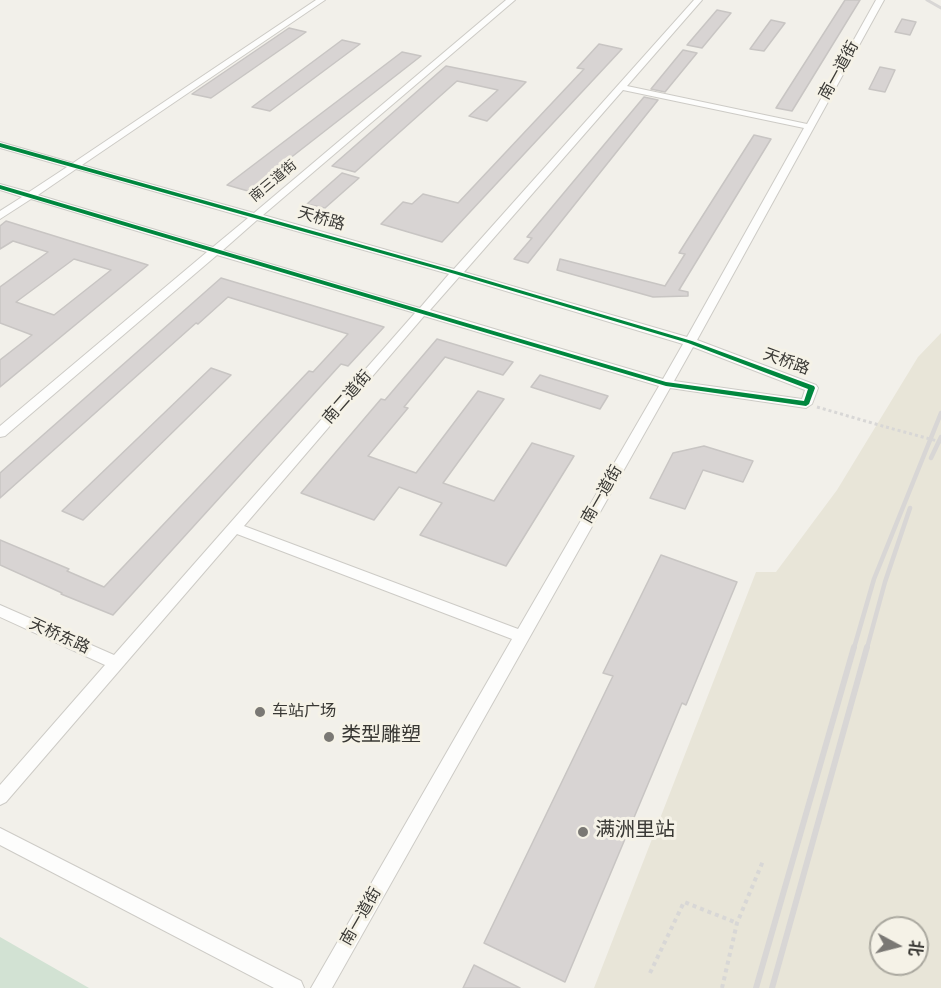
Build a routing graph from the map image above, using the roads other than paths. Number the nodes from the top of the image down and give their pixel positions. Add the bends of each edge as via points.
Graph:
1 (321, 0) edge
2 (511, 0) edge
3 (698, 0) edge
4 (880, 0) edge
5 (621, 87) junction
6 (810, 127) junction
7 (0, 145) edge
8 (74, 165) junction
9 (0, 187) edge
10 (29, 196) junction
11 (255, 215) junction
12 (0, 216) edge
13 (213, 250) junction
14 (457, 273) junction
15 (422, 312) junction
16 (690, 342) junction
17 (666, 384) junction
18 (0, 434) edge
19 (236, 528) junction
20 (0, 611) edge
21 (522, 637) junction
22 (117, 663) junction
23 (0, 797) edge
24 (0, 836) edge
25 (294, 988) edge
26 (321, 988) edge

1 - 8 street
2 - 11 street, 南三道街
3 - 5 street, 南二道街
4 - 6 street, 南一道街
5 - 6 street
5 - 14 street, 南二道街
6 - 16 street, 南一道街
7 - 8 street, 天桥路
8 - 10 street
8 - 11 street, 天桥路
9 - 10 street, 天桥路
10 - 12 street
10 - 13 street, 天桥路
11 - 13 street, 南三道街
11 - 14 street, 天桥路
13 - 15 street, 天桥路
13 - 18 street, 南三道街
14 - 15 street, 南二道街
14 - 16 street, 天桥路
15 - 17 street, 天桥路
15 - 19 street, 南二道街
16 - 17 street, 南一道街
16 - 17 street, 天桥路 via 812,388 806,404
17 - 21 street, 南一道街
19 - 21 street
19 - 22 street, 南二道街
20 - 22 street, 天桥东路
21 - 26 street, 南一道街
22 - 23 street, 南二道街
24 - 25 street

